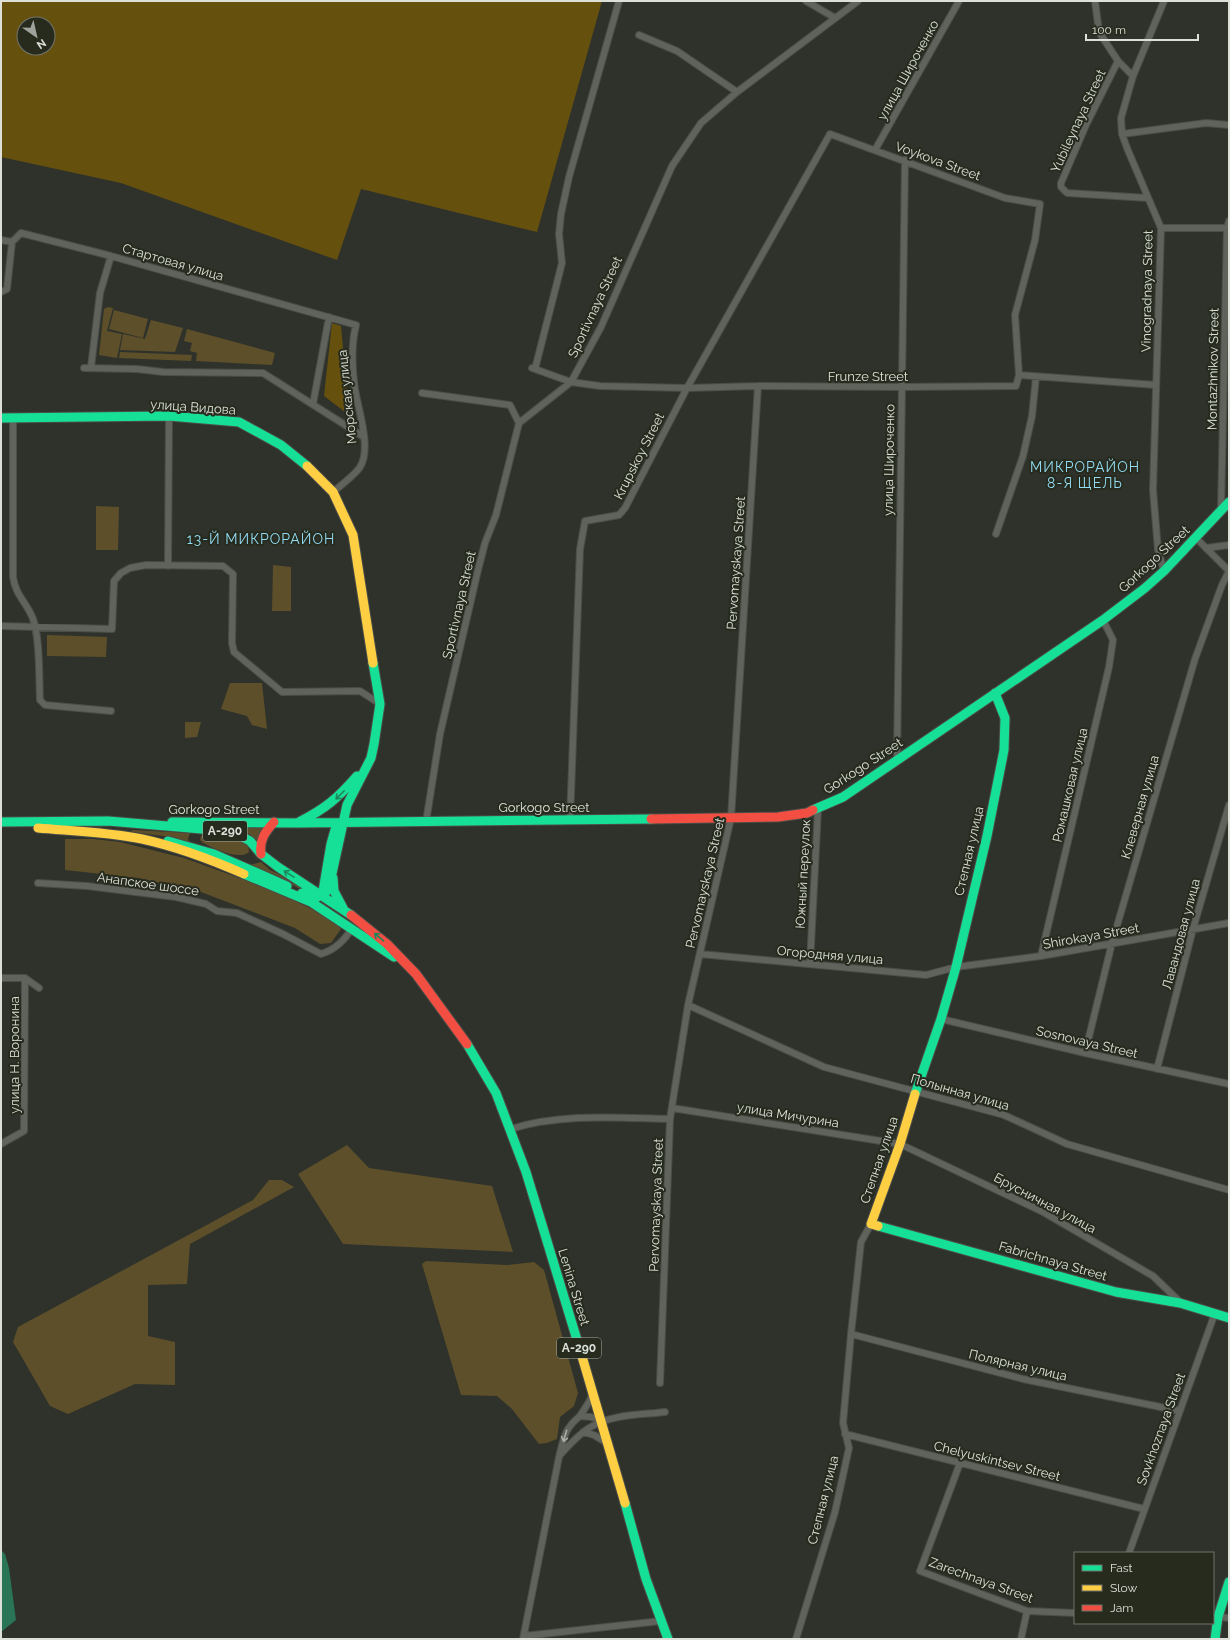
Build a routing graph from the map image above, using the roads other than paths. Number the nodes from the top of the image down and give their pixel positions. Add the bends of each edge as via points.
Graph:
1 (619, 1) edge
2 (806, 1) edge
3 (858, 1) edge
4 (959, 1) edge
5 (1095, 1) edge
6 (1164, 1) edge
7 (835, 18) junction
8 (639, 35) dead end
9 (1118, 61) junction
10 (1133, 76) junction
11 (737, 92) junction
12 (1229, 125) edge
13 (830, 134) joint
14 (1122, 134) junction
15 (875, 150) junction
16 (904, 160) junction
17 (1148, 198) junction
18 (1229, 221) edge
19 (1160, 228) junction
20 (1228, 228) edge
21 (1, 240) edge
22 (12, 242) junction
23 (111, 256) junction
24 (1, 292) edge
25 (329, 317) junction
26 (356, 325) joint
27 (84, 368) dead end
28 (91, 368) junction
29 (1019, 375) junction
30 (1036, 377) junction
31 (571, 382) junction
32 (1156, 385) junction
33 (758, 386) junction
34 (901, 387) junction
35 (686, 388) junction
36 (422, 393) dead end
37 (313, 404) junction
38 (169, 416) junction
39 (1, 418) edge
40 (14, 418) junction
41 (519, 423) junction
42 (364, 437) junction
43 (333, 492) junction
44 (1229, 502) edge
45 (1221, 511) junction
46 (996, 534) dead end
47 (1196, 538) junction
48 (1229, 545) edge
49 (1206, 548) junction
50 (168, 566) junction
51 (1164, 571) junction
52 (1229, 571) edge
53 (1103, 620) junction
54 (1, 626) edge
55 (36, 627) junction
56 (995, 693) junction
57 (380, 704) junction
58 (111, 711) dead end
59 (897, 759) junction
60 (366, 766) junction
61 (1229, 805) edge
62 (818, 810) junction
63 (731, 818) junction
64 (108, 821) junction
65 (570, 821) junction
66 (1, 822) edge
67 (274, 822) junction
68 (340, 822) junction
69 (426, 822) junction
70 (298, 823) junction
71 (1, 829) edge
72 (22, 829) junction
73 (261, 854) junction
74 (332, 874) junction
75 (38, 883) dead end
76 (322, 895) junction
77 (322, 908) junction
78 (343, 908) junction
79 (1229, 923) edge
80 (352, 928) junction
81 (1193, 929) junction
82 (1112, 943) junction
83 (700, 954) junction
84 (1041, 956) junction
85 (810, 964) junction
86 (406, 965) junction
87 (956, 967) junction
88 (1, 978) edge
89 (25, 978) junction
90 (39, 988) dead end
91 (688, 1005) junction
92 (941, 1019) junction
93 (1085, 1053) junction
94 (1157, 1069) junction
95 (1229, 1084) edge
96 (916, 1091) junction
97 (672, 1108) junction
98 (670, 1119) junction
99 (510, 1129) junction
100 (1, 1144) edge
101 (900, 1144) junction
102 (1229, 1190) edge
103 (871, 1224) junction
104 (1180, 1303) junction
105 (1215, 1313) junction
106 (1228, 1315) edge
107 (851, 1334) junction
108 (660, 1383) dead end
109 (593, 1393) junction
110 (1180, 1411) junction
111 (665, 1412) dead end
112 (580, 1416) junction
113 (602, 1421) junction
114 (583, 1432) junction
115 (845, 1434) junction
116 (608, 1445) junction
117 (559, 1457) junction
118 (960, 1463) junction
119 (1144, 1509) junction
120 (1129, 1552) edge
121 (1229, 1582) edge
122 (1027, 1611) junction
123 (1074, 1613) edge
124 (1216, 1617) edge
125 (1229, 1618) edge
126 (661, 1621) junction
127 (523, 1638) edge
128 (668, 1639) edge
129 (796, 1639) edge
130 (1021, 1639) edge
131 (1215, 1639) edge

1 - 31 street, Frunze Street via 569,177 559,234 562,263 533,369
2 - 7 street
3 - 7 street, Sportivnaya Street
4 - 15 street, улица Широченко
5 - 9 street, Yubileynaya Street via 1099,32
6 - 10 street, Vinogradnaya Street
7 - 11 street, Sportivnaya Street
8 - 11 street via 677,51
9 - 10 street, Yubileynaya Street
9 - 17 street, Yubileynaya Street via 1061,183 1067,193
10 - 14 street, Vinogradnaya Street via 1121,118
11 - 31 street, Sportivnaya Street via 701,123 672,166 601,327
12 - 14 street via 1206,124
13 - 15 street, Voykova Street
13 - 35 street, Krupskoy Street
14 - 17 street, Vinogradnaya Street
15 - 16 street, Voykova Street
16 - 29 street, Voykova Street via 1005,198 1040,204 1036,240 1014,315
16 - 34 street, улица Широченко
17 - 19 street, Vinogradnaya Street
18 - 20 street, Montazhnikov Street
19 - 20 street
19 - 32 street, Vinogradnaya Street
20 - 45 street, Montazhnikov Street
21 - 22 street
22 - 23 street, Стартовая улица via 21,233
22 - 24 street via 7,289
23 - 25 street, Стартовая улица
23 - 28 street via 100,293
25 - 26 street, Стартовая улица
25 - 37 street
26 - 42 street, Морская улица via 352,339 355,388
27 - 28 street
28 - 37 street via 263,373
29 - 30 street
29 - 34 street, Frunze Street via 1016,386
30 - 32 street
30 - 46 street via 1032,416 1023,456
31 - 35 street, Frunze Street via 600,386
31 - 41 street, Sportivnaya Street
32 - 51 street, Vinogradnaya Street via 1152,490 1158,550
33 - 34 street, Frunze Street
33 - 35 street, Frunze Street
33 - 63 street, Pervomayskaya Street
34 - 59 street, улица Широченко
35 - 65 street, Krupskoy Street via 625,508 619,515 585,520 580,549
36 - 41 street via 510,405
37 - 42 street
38 - 40 main road, улица Видова
38 - 43 main road, улица Видова via 239,422 281,445
38 - 50 street
39 - 40 main road, улица Видова
40 - 55 street via 13,577 16,592 30,612
41 - 69 street, Sportivnaya Street via 496,515 478,570 440,734
42 - 43 street, Морская улица via 364,456 360,468
43 - 57 main road, улица Видова via 353,535
44 - 45 main road, Gorkogo Street
45 - 47 main road, Gorkogo Street
47 - 49 street
47 - 51 main road, Gorkogo Street
48 - 49 street
49 - 52 street
50 - 55 street via 146,565 130,568 121,573 114,581 112,629
50 - 57 street via 223,566 233,574 234,652 282,692 360,691
51 - 53 main road, Gorkogo Street
52 - 82 street, Клеверная улица via 1195,659
53 - 56 main road, Gorkogo Street
53 - 84 street, Ромашковая улица via 1113,640 1109,667
54 - 55 street
55 - 58 street via 40,700 45,705
56 - 59 main road, Gorkogo Street
56 - 87 main road, Степная улица via 1005,718 1004,750
57 - 60 main road, улица Видова via 371,758
59 - 62 main road, Gorkogo Street via 843,797
60 - 68 main road, улица Видова
60 -> 70 main road via 339,797
61 - 81 street, Лавандовая улица
62 - 63 main road, Gorkogo Street via 778,817
62 - 85 street, Южный переулок
63 - 65 main road, Gorkogo Street
63 - 83 street, Pervomayskaya Street
64 - 66 main road
64 - 67 main road, Gorkogo Street
64 - 73 main road, А-290 via 225,831 237,834 250,842
65 - 69 main road, Gorkogo Street
67 - 70 main road, Gorkogo Street
67 - 73 main road via 259,842
68 - 69 main road, Gorkogo Street
68 - 70 main road, Gorkogo Street
68 - 74 main road
68 - 76 main road via 331,844
71 - 72 main road
72 - 76 main road via 30,824 97,828 146,836 195,847 246,866 307,896 316,898
72 - 77 main road, А-290 via 112,834 142,839 201,855
76 -> 73 main road, А-290
74 - 76 main road via 329,887
74 - 78 main road via 334,891
75 - 80 street, Анапское шоссе via 88,886 176,897 206,904 217,911 237,913 321,954 335,948
76 - 77 main road
76 - 78 main road, А-290
77 - 80 main road, А-290
86 -> 78 main road, А-290 via 387,944
79 - 81 street, Shirokaya Street
80 - 86 main road, А-290
81 - 82 street, Shirokaya Street
81 - 94 street, Лавандовая улица
82 - 84 street, Shirokaya Street
82 - 93 street, Клеверная улица
83 - 85 street, Огородняя улица
83 - 91 street, Pervomayskaya Street
84 - 87 street, Shirokaya Street
85 - 87 street, Огородняя улица via 926,975
86 - 99 main road, Lenina Street / А-290 via 416,974 474,1054 496,1093
87 - 92 main road, Степная улица
88 - 89 street
89 - 90 street
89 - 100 street, улица Н. Воронина via 24,1131
91 - 96 street, Полынная улица via 824,1067
91 - 97 street, Pervomayskaya Street
92 - 93 street, Sosnovaya Street
92 - 96 main road, Степная улица
93 - 94 street, Sosnovaya Street
94 - 95 street, Sosnovaya Street
96 - 101 main road, Степная улица
96 - 102 street, Полынная улица via 1004,1114 1067,1144
97 - 98 street, Pervomayskaya Street
97 - 101 street, улица Мичурина
98 - 99 street via 562,1119 529,1123
98 - 108 street, Pervomayskaya Street
99 - 109 main road, Lenina Street / А-290
101 - 103 main road, Степная улица
101 - 104 street, Брусничная улица via 1043,1212 1153,1276
103 - 104 main road, Fabrichnaya Street via 1116,1292
103 - 107 street, Степная улица via 861,1242
104 - 105 main road, Fabrichnaya Street
105 - 106 main road, Fabrichnaya Street
105 - 110 street, Sovkhoznaya Street
107 - 110 street, Полярная улица via 1023,1379
107 - 115 street, Степная улица via 843,1423
109 - 112 street
109 - 113 main road, Lenina Street / А-290
110 - 119 street, Sovkhoznaya Street
111 - 113 street via 622,1416
112 - 113 street
112 -> 117 street via 570,1423 566,1430
113 - 114 street
113 - 116 main road, Lenina Street / А-290
114 - 116 street via 594,1435
114 - 117 street
115 - 118 street, Chelyuskintsev Street
115 - 129 street, Степная улица via 849,1448 835,1512
116 - 126 main road, Lenina Street / А-290 via 646,1579
117 - 127 street
118 - 119 street, Chelyuskintsev Street
118 - 122 street, Zarechnaya Street via 920,1571
119 - 120 street, Sovkhoznaya Street
121 - 124 main road
122 - 123 street, Zarechnaya Street
122 - 130 street
124 - 125 street
124 - 131 main road
126 - 127 street
126 - 128 main road, Lenina Street / А-290

